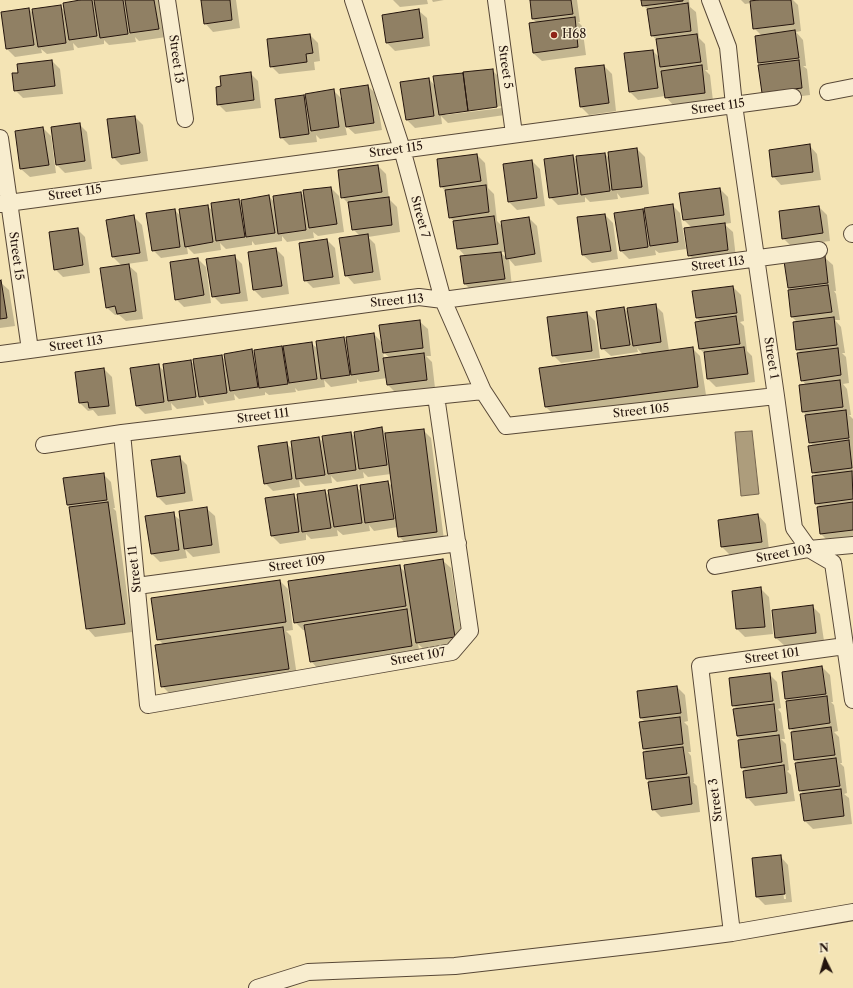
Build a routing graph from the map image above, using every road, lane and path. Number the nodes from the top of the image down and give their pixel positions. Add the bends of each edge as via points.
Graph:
1 (167, 0) edge
2 (352, 0) edge
3 (496, 0) edge
4 (710, 0) edge
5 (853, 87) edge
6 (828, 92) dead end
7 (793, 97) dead end
8 (734, 105) junction
9 (185, 118) dead end
10 (514, 134) junction
11 (0, 138) edge
12 (402, 149) junction
13 (4, 203) edge
14 (818, 250) dead end
15 (756, 259) junction
16 (442, 300) junction
17 (30, 350) junction
18 (0, 354) edge
19 (483, 392) junction
20 (436, 396) junction
21 (776, 396) junction
22 (506, 426) joint
23 (122, 433) junction
24 (44, 445) dead end
25 (458, 543) junction
26 (853, 545) edge
27 (809, 549) junction
28 (715, 566) dead end
29 (137, 586) junction
30 (845, 646) junction
31 (700, 666) joint
32 (853, 700) edge
33 (148, 705) joint
34 (853, 912) edge
35 (732, 933) junction
36 (257, 988) edge

1 - 9 street, Street 13
2 - 12 street, Street 7
3 - 10 street, Street 5
4 - 8 street, Street 1 via 728,47
5 - 6 street
7 - 8 street, Street 115
8 - 10 street, Street 115
8 - 15 street, Street 1
10 - 12 street, Street 115
11 - 13 street, Street 15
12 - 13 street, Street 115
12 - 16 street, Street 7
13 - 17 street, Street 15
14 - 15 street, Street 113
15 - 16 street, Street 113
15 - 21 street, Street 1
16 - 17 street, Street 113 via 419,297
16 - 19 street, Street 7
17 - 18 street, Street 113
19 - 20 street, Street 111
19 - 22 street, Street 7
20 - 23 street, Street 111
20 - 25 street, Street 107
21 - 22 street, Street 105
21 - 27 street, Street 1 via 794,528
23 - 24 street, Street 111
23 - 29 street, Street 11
25 - 29 street, Street 109
25 - 33 street, Street 107 via 470,631 452,652
26 - 27 street, Street 103
27 - 28 street, Street 103
27 - 30 street, Street 1 via 833,563
29 - 33 street, Street 11
30 - 31 street, Street 101
30 - 32 street, Street 1
31 - 35 street, Street 3
34 - 35 street
35 - 36 street via 455,966 308,972

